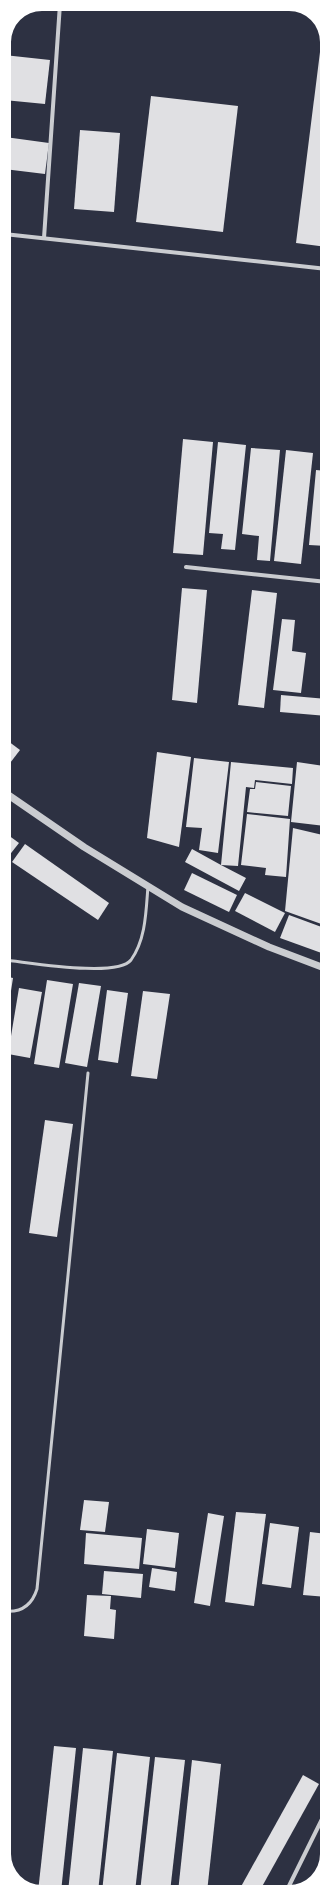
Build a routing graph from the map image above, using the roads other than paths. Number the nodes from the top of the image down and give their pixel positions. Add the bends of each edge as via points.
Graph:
1 (60, 11) edge
2 (11, 235) edge
3 (44, 238) junction
4 (320, 268) edge
5 (186, 566) dead end
6 (320, 581) edge
7 (11, 797) edge
8 (148, 886) junction
9 (11, 961) edge
10 (320, 966) edge
11 (88, 1073) dead end
12 (11, 1610) edge
13 (320, 1823) edge
14 (289, 1885) edge

1 - 3 street
2 - 3 street
3 - 4 street
5 - 6 street
7 - 8 street via 84,847
8 - 9 lane via 146,920 140,943 130,962 113,968 94,969
8 - 10 street via 182,908 269,947
11 - 12 lane via 37,1589 33,1601 22,1608
13 - 14 street

